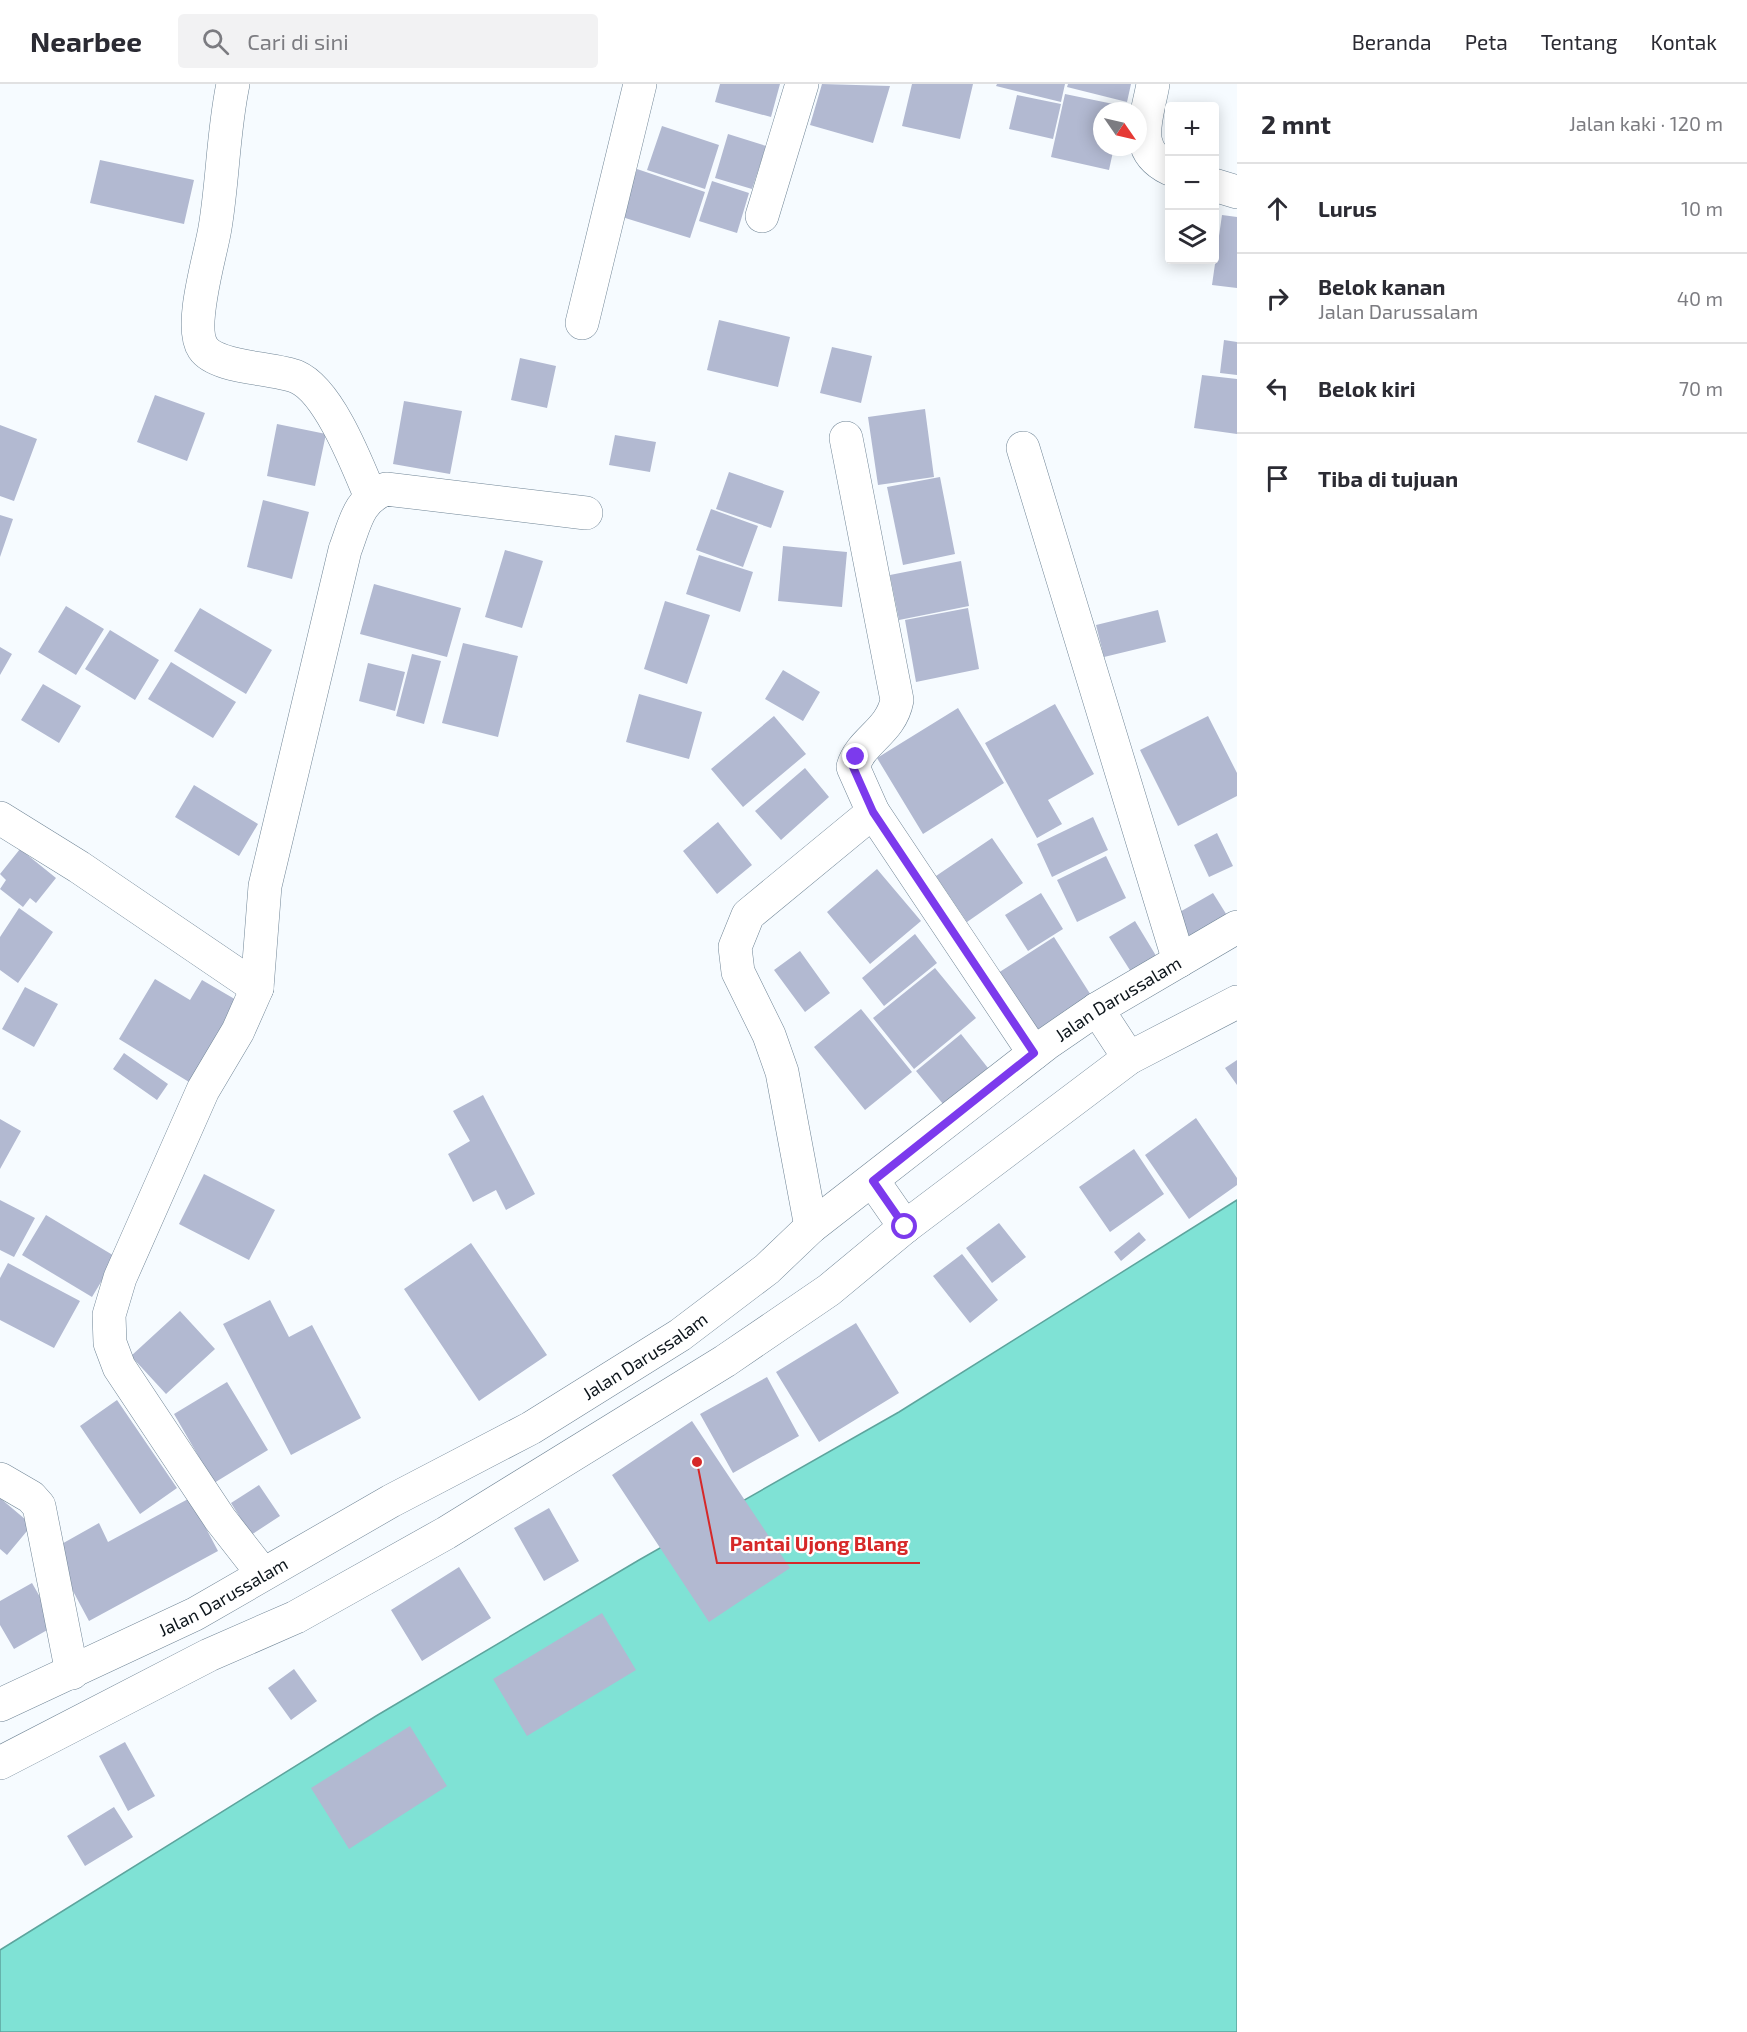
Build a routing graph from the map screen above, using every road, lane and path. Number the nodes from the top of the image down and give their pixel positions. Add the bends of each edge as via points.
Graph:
1 (233, 84) edge
2 (640, 84) edge
3 (802, 84) edge
4 (1153, 84) edge
5 (1165, 167) edge
6 (1219, 186) edge
7 (1237, 192) edge
8 (762, 216) dead end
9 (582, 323) dead end
10 (846, 438) dead end
11 (1023, 448) dead end
12 (370, 495) junction
13 (586, 513) dead end
14 (873, 812) junction
15 (0, 818) edge
16 (1237, 927) edge
17 (1179, 961) junction
18 (257, 988) junction
19 (1237, 1002) edge
20 (1097, 1009) junction
21 (1034, 1053) junction
22 (1129, 1058) junction
23 (873, 1181) junction
24 (811, 1227) junction
25 (905, 1227) junction
26 (0, 1479) edge
27 (263, 1574) junction
28 (72, 1673) junction
29 (0, 1705) edge
30 (0, 1763) edge

1 - 12 street via 225,122 215,227 200,295 198,339 215,359 298,377 333,417
2 - 9 street
3 - 8 street
4 - 5 street via 1143,141 1148,154
6 - 7 street
10 - 14 street via 897,700 895,714 856,757 853,767
11 - 17 street
12 - 13 street via 386,489
12 - 18 street via 345,550 265,886
14 - 21 street
14 - 24 street via 748,915 735,947 738,972 769,1035 782,1072
15 - 18 street
16 - 17 street, Jalan Darussalam
17 - 20 street, Jalan Darussalam
18 - 27 street via 238,1031 203,1090 120,1278 109,1315 110,1343 119,1367 220,1519
19 - 22 street
20 - 21 street, Jalan Darussalam
20 - 22 street
21 - 23 street, Jalan Darussalam
22 - 25 street
23 - 24 street, Jalan Darussalam
23 - 25 street
24 - 27 street, Jalan Darussalam via 767,1269 670,1341 531,1428
25 - 30 street via 829,1290 724,1361 446,1533 296,1617 209,1655
26 - 28 street via 39,1506
27 - 28 street, Jalan Darussalam via 195,1614
28 - 29 street, Jalan Darussalam

